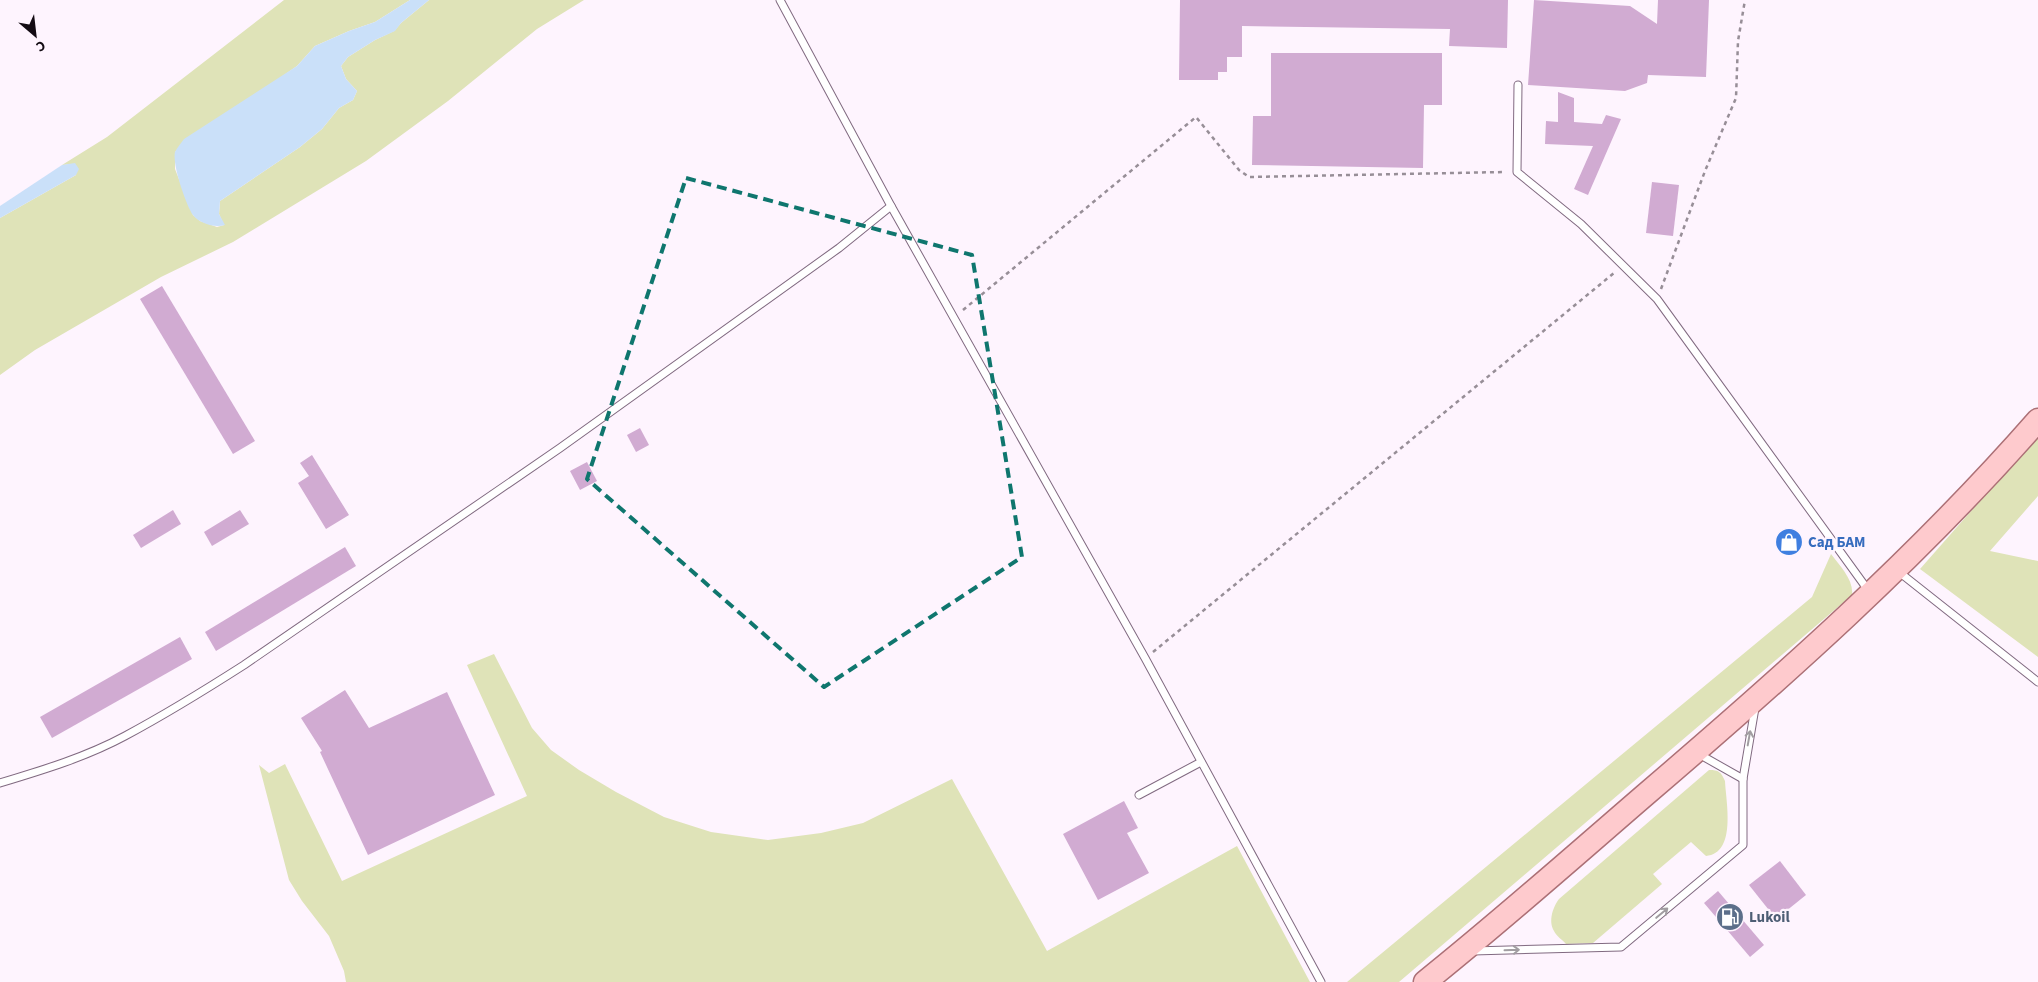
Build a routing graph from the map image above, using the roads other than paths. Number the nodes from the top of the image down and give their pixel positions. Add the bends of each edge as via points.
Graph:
1 (780, 0) edge
2 (1518, 85) dead end
3 (891, 206) junction
4 (2038, 420) edge
5 (1897, 570) junction
6 (1872, 594) junction
7 (2038, 682) edge
8 (1756, 698) junction
9 (1695, 752) junction
10 (1201, 762) junction
11 (1743, 780) junction
12 (0, 783) edge
13 (1139, 795) dead end
14 (1463, 952) junction
15 (1321, 982) edge
16 (1425, 982) edge

1 - 3 lane
2 - 6 lane via 1517,172 1580,224 1657,299
3 - 10 lane
3 - 12 lane via 840,248 560,448 244,665 124,736 60,764
4 - 5 main road via 1991,474
5 - 6 main road
5 - 7 lane
6 - 8 main road
8 - 9 main road
11 -> 8 lane
9 - 11 lane
9 - 14 main road
10 - 13 lane
10 - 15 lane
14 -> 11 lane via 1621,947 1743,845
14 - 16 main road

